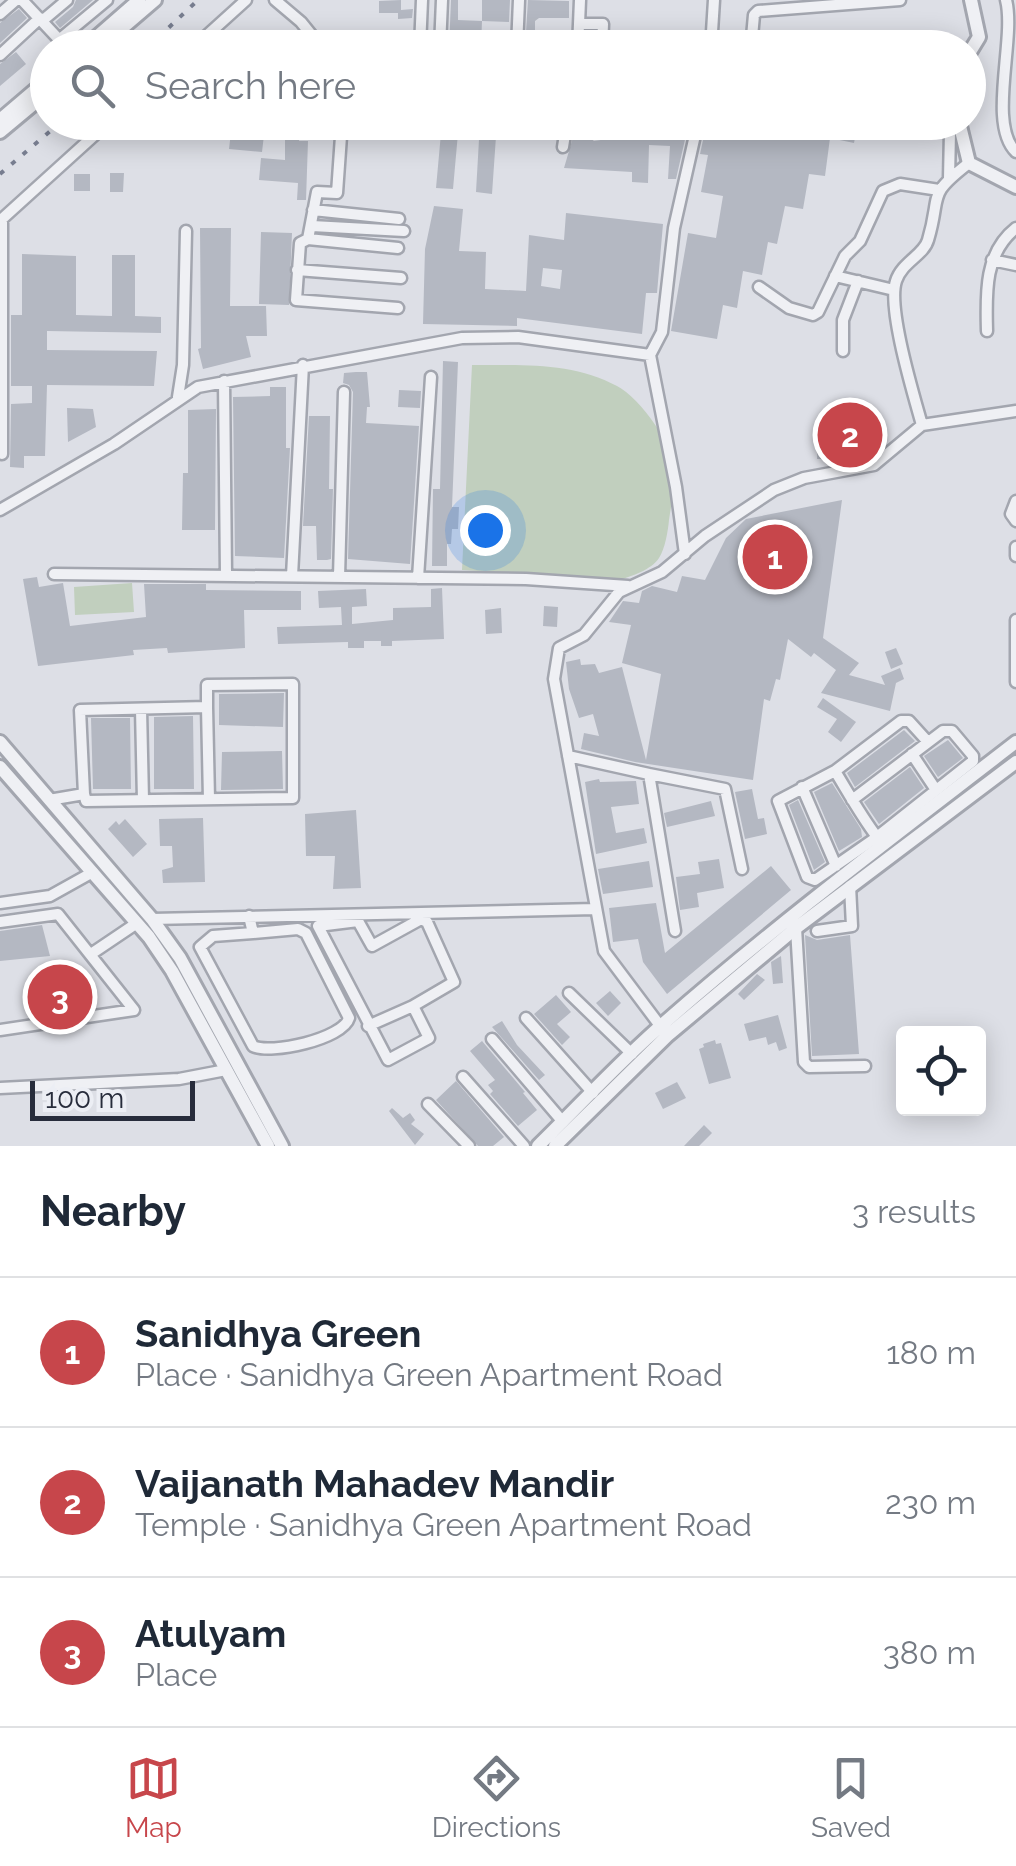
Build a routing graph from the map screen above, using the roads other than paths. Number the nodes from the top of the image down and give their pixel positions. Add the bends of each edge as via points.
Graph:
1 (19, 0) edge
2 (67, 0) edge
3 (106, 0) edge
4 (139, 0) edge
5 (155, 0) edge
6 (246, 0) edge
7 (276, 0) edge
8 (422, 0) edge
9 (442, 0) edge
10 (519, 0) edge
11 (580, 0) edge
12 (714, 0) edge
13 (900, 0) edge
14 (971, 0) edge
15 (1006, 0) edge
16 (0, 14) edge
17 (41, 20) junction
18 (580, 24) junction
19 (51, 30) edge
20 (77, 30) edge
21 (105, 30) edge
22 (120, 30) edge
23 (213, 30) edge
24 (305, 30) edge
25 (421, 30) edge
26 (441, 30) edge
27 (518, 30) edge
28 (580, 30) edge
29 (604, 30) edge
30 (712, 30) edge
31 (753, 30) edge
32 (978, 30) edge
33 (1012, 54) edge
34 (0, 55) edge
35 (30, 94) edge
36 (30, 107) edge
37 (0, 120) edge
38 (0, 132) edge
39 (90, 140) edge
40 (341, 140) edge
41 (564, 140) edge
42 (694, 140) edge
43 (953, 140) edge
44 (960, 140) edge
45 (563, 146) dead end
46 (1016, 152) edge
47 (969, 162) junction
48 (949, 178) junction
49 (1016, 186) edge
50 (939, 190) junction
51 (313, 210) junction
52 (400, 218) dead end
53 (1, 220) edge
54 (312, 226) junction
55 (1016, 228) edge
56 (404, 231) dead end
57 (186, 232) dead end
58 (308, 239) junction
59 (398, 248) dead end
60 (992, 260) junction
61 (1016, 265) edge
62 (297, 270) junction
63 (836, 276) junction
64 (401, 278) dead end
65 (858, 281) junction
66 (759, 287) dead end
67 (894, 290) junction
68 (398, 308) dead end
69 (987, 330) dead end
70 (843, 351) dead end
71 (650, 354) junction
72 (302, 365) junction
73 (432, 377) dead end
74 (224, 381) junction
75 (344, 392) dead end
76 (178, 397) junction
77 (1016, 411) edge
78 (922, 425) junction
79 (2, 454) edge
80 (1016, 501) edge
81 (0, 510) edge
82 (1016, 521) edge
83 (1016, 548) edge
84 (684, 554) junction
85 (1016, 556) edge
86 (54, 574) dead end
87 (226, 576) junction
88 (292, 576) junction
89 (340, 577) junction
90 (418, 578) junction
91 (632, 586) junction
92 (1016, 620) edge
93 (1016, 682) edge
94 (208, 708) junction
95 (141, 709) junction
96 (0, 742) edge
97 (928, 742) junction
98 (1016, 742) edge
99 (912, 754) junction
100 (568, 756) junction
101 (1016, 762) edge
102 (0, 767) edge
103 (836, 771) junction
104 (649, 774) junction
105 (802, 788) junction
106 (936, 790) junction
107 (84, 794) junction
108 (209, 799) junction
109 (49, 800) junction
110 (143, 800) junction
111 (852, 800) junction
112 (880, 841) junction
113 (836, 866) junction
114 (742, 869) dead end
115 (93, 872) junction
116 (850, 886) junction
117 (0, 903) edge
118 (595, 909) junction
119 (390, 913) junction
120 (250, 916) junction
121 (356, 917) junction
122 (152, 919) junction
123 (0, 922) edge
124 (137, 923) junction
125 (796, 928) junction
126 (400, 930) junction
127 (675, 931) dead end
128 (817, 932) dead end
129 (254, 933) junction
130 (91, 954) junction
131 (570, 994) dead end
132 (413, 1006) junction
133 (526, 1018) dead end
134 (368, 1026) junction
135 (0, 1030) edge
136 (664, 1031) junction
137 (492, 1039) dead end
138 (253, 1046) junction
139 (632, 1054) junction
140 (229, 1063) junction
141 (865, 1066) dead end
142 (463, 1077) dead end
143 (0, 1088) edge
144 (593, 1092) junction
145 (428, 1104) dead end
146 (563, 1122) junction
147 (268, 1146) edge
148 (282, 1146) edge
149 (469, 1146) edge
150 (524, 1146) edge
151 (538, 1146) edge
152 (555, 1146) edge

1 - 16 street
1 - 17 street
2 - 17 street
3 - 20 street
4 - 21 street
5 - 22 street
6 - 23 street
7 - 24 street
8 - 25 street
9 - 26 street
10 - 27 street
11 - 18 street
12 - 30 street
13 - 31 street via 758,11
14 - 32 street
15 - 33 street
17 - 19 street
17 - 34 street
18 - 28 street
18 - 29 street via 604,24
33 - 46 street via 1006,136
35 - 37 street
36 - 38 street
39 - 53 street
40 - 51 street via 337,193 317,192
41 - 45 street
42 - 71 street via 674,228 662,332
43 - 48 street
44 - 47 street
47 - 48 street
47 - 49 street
48 - 50 street
50 - 63 street via 900,184 882,191
50 - 67 street via 928,245 905,264
51 - 52 street
51 - 54 street
53 - 79 street
54 - 56 street
54 - 58 street
55 - 60 street
57 - 76 street
58 - 59 street
58 - 62 street via 300,242
60 - 61 street
60 - 69 street
62 - 64 street
62 - 68 street via 296,300
63 - 65 street
63 - 66 street via 813,315
65 - 67 street
65 - 70 street via 843,320
67 - 78 street
71 - 72 street via 518,337 462,338
71 - 84 street
72 - 74 street
72 - 88 street
73 - 90 street
74 - 76 street
74 - 87 street
75 - 89 street
76 - 81 street via 114,444
77 - 78 street
78 - 84 street via 874,465 774,490
80 - 82 street
83 - 85 street
84 - 91 street
86 - 87 street
87 - 88 street
88 - 89 street
89 - 90 street
90 - 91 street
91 - 100 street via 619,592 584,635 559,648 554,679
92 - 93 street
94 - 95 street
94 - 108 street
94 - 108 street via 207,686 293,684 294,798
95 - 107 street via 80,710
95 - 110 street
96 - 109 street
97 - 99 street
97 - 103 street via 902,721
97 - 106 street via 946,730 973,756
98 - 112 street
99 - 106 street
99 - 111 street
100 - 104 street
100 - 118 street
101 - 116 street
102 - 115 street
103 - 105 street
103 - 111 street
104 - 114 street via 725,789
104 - 127 street
105 - 113 street
105 - 113 street via 778,803 807,877 815,880
106 - 112 street
107 - 109 street
107 - 110 street via 86,800
108 - 110 street
109 - 122 street
111 - 112 street
112 - 113 street
112 - 136 street
115 - 117 street via 50,896
115 - 124 street
116 - 125 street
116 - 128 street via 852,926
118 - 119 street
118 - 136 street via 604,951
119 - 121 street
119 - 126 street
120 - 121 street
120 - 122 street
120 - 129 street
121 - 126 street via 372,946
121 - 134 street via 318,929
122 - 140 street via 180,958
123 - 130 street via 58,914
124 - 130 street
124 - 140 street
125 - 136 street
125 - 141 street via 804,1062
126 - 132 street via 415,920 426,922 455,978
129 - 138 street via 214,936 200,947
129 - 138 street via 306,933 349,1022 334,1035 262,1050
130 - 135 street via 134,1010
131 - 139 street
132 - 134 street
132 - 134 street via 430,1038 392,1059 384,1057
133 - 144 street
136 - 139 street
136 - 152 street
137 - 146 street
138 - 140 street
139 - 144 street
140 - 143 street via 179,1079
140 - 147 street
140 - 148 street
142 - 150 street
144 - 146 street
145 - 149 street
146 - 151 street

